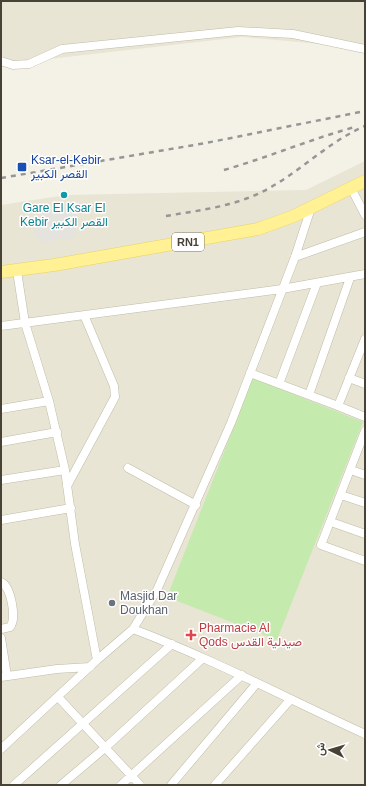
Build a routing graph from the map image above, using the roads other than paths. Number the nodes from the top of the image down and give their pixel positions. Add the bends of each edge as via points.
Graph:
1 (365, 49) edge
2 (1, 61) edge
3 (365, 181) edge
4 (351, 188) junction
5 (311, 208) junction
6 (365, 215) edge
7 (365, 232) edge
8 (295, 257) junction
9 (17, 271) junction
10 (1, 272) edge
11 (365, 274) edge
12 (350, 278) junction
13 (317, 283) junction
14 (282, 289) junction
15 (84, 315) junction
16 (25, 323) junction
17 (1, 326) edge
18 (364, 344) edge
19 (250, 373) junction
20 (349, 378) junction
21 (279, 384) junction
22 (365, 384) edge
23 (309, 395) junction
24 (49, 401) junction
25 (338, 406) junction
26 (1, 409) edge
27 (365, 417) edge
28 (57, 432) junction
29 (365, 432) edge
30 (1, 442) edge
31 (128, 468) dead end
32 (65, 470) junction
33 (351, 470) junction
34 (365, 475) edge
35 (1, 480) edge
36 (67, 486) junction
37 (341, 495) junction
38 (365, 503) edge
39 (196, 505) junction
40 (71, 508) junction
41 (1, 520) edge
42 (331, 522) junction
43 (365, 534) edge
44 (365, 561) edge
45 (1, 582) edge
46 (1, 629) edge
47 (133, 629) junction
48 (1, 638) edge
49 (172, 644) junction
50 (203, 658) junction
51 (97, 660) junction
52 (90, 667) junction
53 (242, 675) junction
54 (4, 676) edge
55 (257, 683) junction
56 (58, 697) junction
57 (290, 700) junction
58 (84, 724) junction
59 (365, 734) edge
60 (106, 747) junction
61 (1, 749) edge
62 (132, 776) junction
63 (14, 785) edge
64 (61, 785) edge
65 (121, 785) edge
66 (140, 785) edge
67 (171, 785) edge
68 (216, 785) edge

1 - 2 street via 292,34 238,31 62,50 28,64
3 - 4 main road, RN1
4 - 5 main road, RN1
4 - 6 street
5 - 8 street
5 - 9 main road, RN1 via 276,223 240,233
7 - 8 street
8 - 14 street
9 - 10 main road, RN1
9 - 16 street
11 - 12 street
12 - 13 street
12 - 23 street
13 - 14 street
13 - 21 street
14 - 15 street
14 - 19 street
15 - 16 street
15 - 36 street via 114,386 116,397
16 - 17 street
16 - 24 street
18 - 20 street
19 - 21 street
19 - 39 street
20 - 22 street
20 - 25 street
21 - 23 street
23 - 25 street
24 - 26 street
24 - 28 street
25 - 27 street
28 - 30 street
28 - 32 street
29 - 33 street
31 - 39 street
32 - 35 street
32 - 36 street
33 - 34 street
33 - 37 street
36 - 40 street
37 - 38 street
37 - 42 street
39 - 47 street via 157,590
40 - 41 street
40 - 51 street via 81,580
42 - 43 street
42 - 44 street via 321,545
45 - 46 street via 7,586 9,592 13,620 10,627
47 - 49 street
47 - 51 street
48 - 54 street
49 - 50 street
49 - 58 street
50 - 53 street
50 - 60 street
51 - 52 street
52 - 54 street
52 - 56 street
53 - 55 street
53 - 62 street
55 - 57 street
55 - 67 street
56 - 58 street
56 - 61 street
57 - 59 street
57 - 68 street
58 - 60 street
58 - 63 street
60 - 62 street
60 - 64 street
62 - 65 street
62 - 66 street

